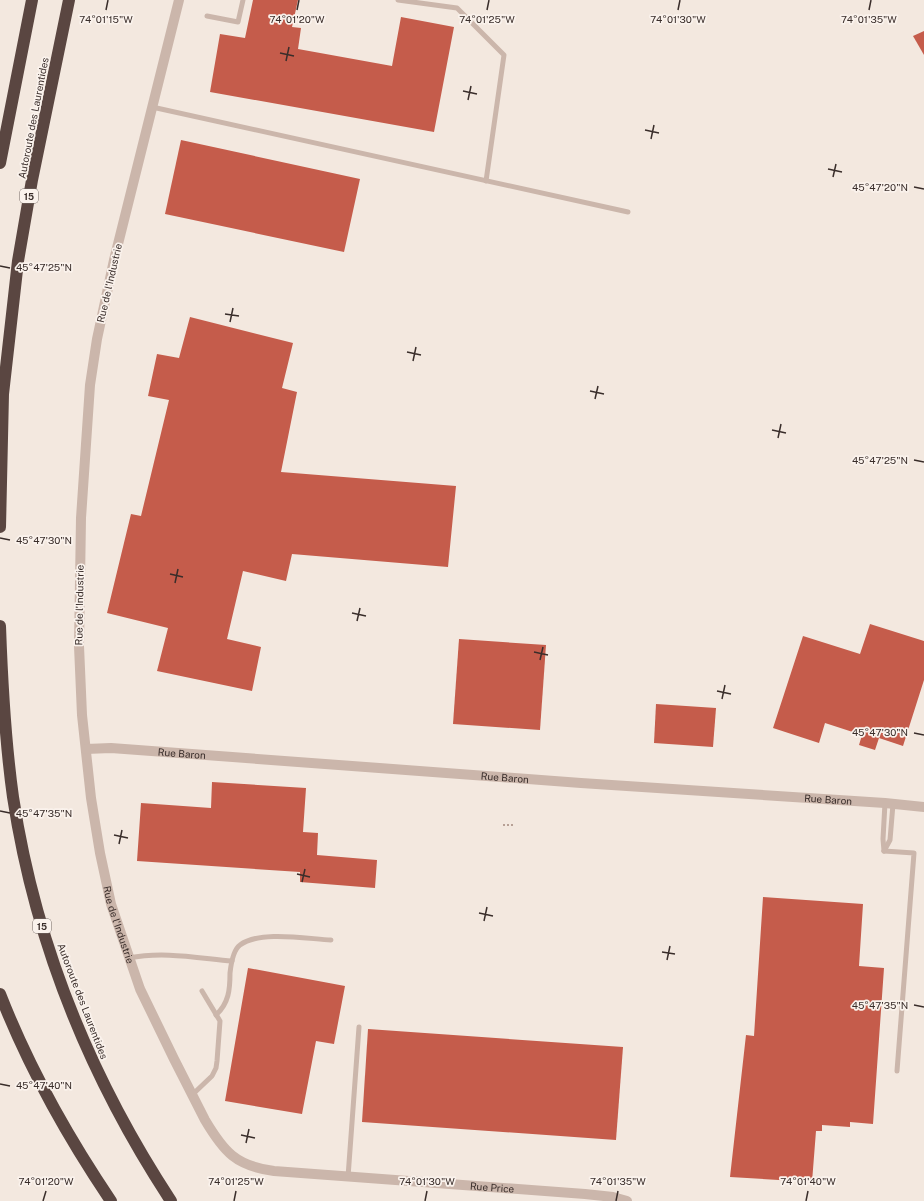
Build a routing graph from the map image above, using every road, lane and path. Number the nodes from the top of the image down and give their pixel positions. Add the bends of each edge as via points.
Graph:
1 (32, 0) edge
2 (69, 0) edge
3 (179, 0) edge
4 (243, 0) edge
5 (398, 0) edge
6 (207, 16) dead end
7 (152, 107) junction
8 (0, 163) edge
9 (486, 181) junction
10 (628, 212) dead end
11 (3, 394) junction
12 (0, 415) edge
13 (0, 527) edge
14 (0, 626) edge
15 (86, 749) junction
16 (889, 803) junction
17 (924, 807) edge
18 (504, 825) dead end
19 (513, 825) dead end
20 (884, 851) junction
21 (331, 940) dead end
22 (129, 958) junction
23 (232, 962) junction
24 (202, 991) dead end
25 (0, 994) edge
26 (216, 1015) junction
27 (359, 1027) dead end
28 (897, 1071) dead end
29 (192, 1095) junction
30 (239, 1161) joint
31 (348, 1177) junction
32 (111, 1201) edge
33 (171, 1201) edge
34 (627, 1201) edge

1 - 8 highway
2 - 11 highway, Autoroute des Laurentides / 15 via 22,236
3 - 7 street, Rue de l'Industrie
4 - 6 lane via 238,22
5 - 9 lane via 457,8 504,55
7 - 9 lane
7 - 15 street, Rue de l'Industrie via 105,296 90,385 81,518 78,625
9 - 10 lane
11 - 12 highway
11 - 13 highway, Autoroute des Laurentides / 15
14 - 33 highway, Autoroute des Laurentides / 15 via 4,718 14,798 29,877 46,938 71,1011 104,1084 139,1150
15 - 16 street, Rue Baron via 111,748 573,783
15 - 22 street, Rue de l'Industrie via 103,869 111,904
16 - 17 street, Rue Baron
16 - 20 lane via 883,839
16 - 20 lane via 890,840
18 - 19 path
20 - 28 lane via 914,853
21 - 23 lane via 266,936 240,945
22 - 23 lane via 157,954
22 - 29 street, Rue de l'Industrie via 148,1005
23 - 26 lane via 230,989 226,1002
24 - 26 lane
25 - 32 highway via 49,1100
26 - 29 lane via 220,1021 216,1068 208,1081
27 - 31 lane
29 - 30 street, Rue de l'Industrie via 214,1134
30 - 31 street, Rue Price via 265,1170
31 - 34 street, Rue Price via 585,1194

